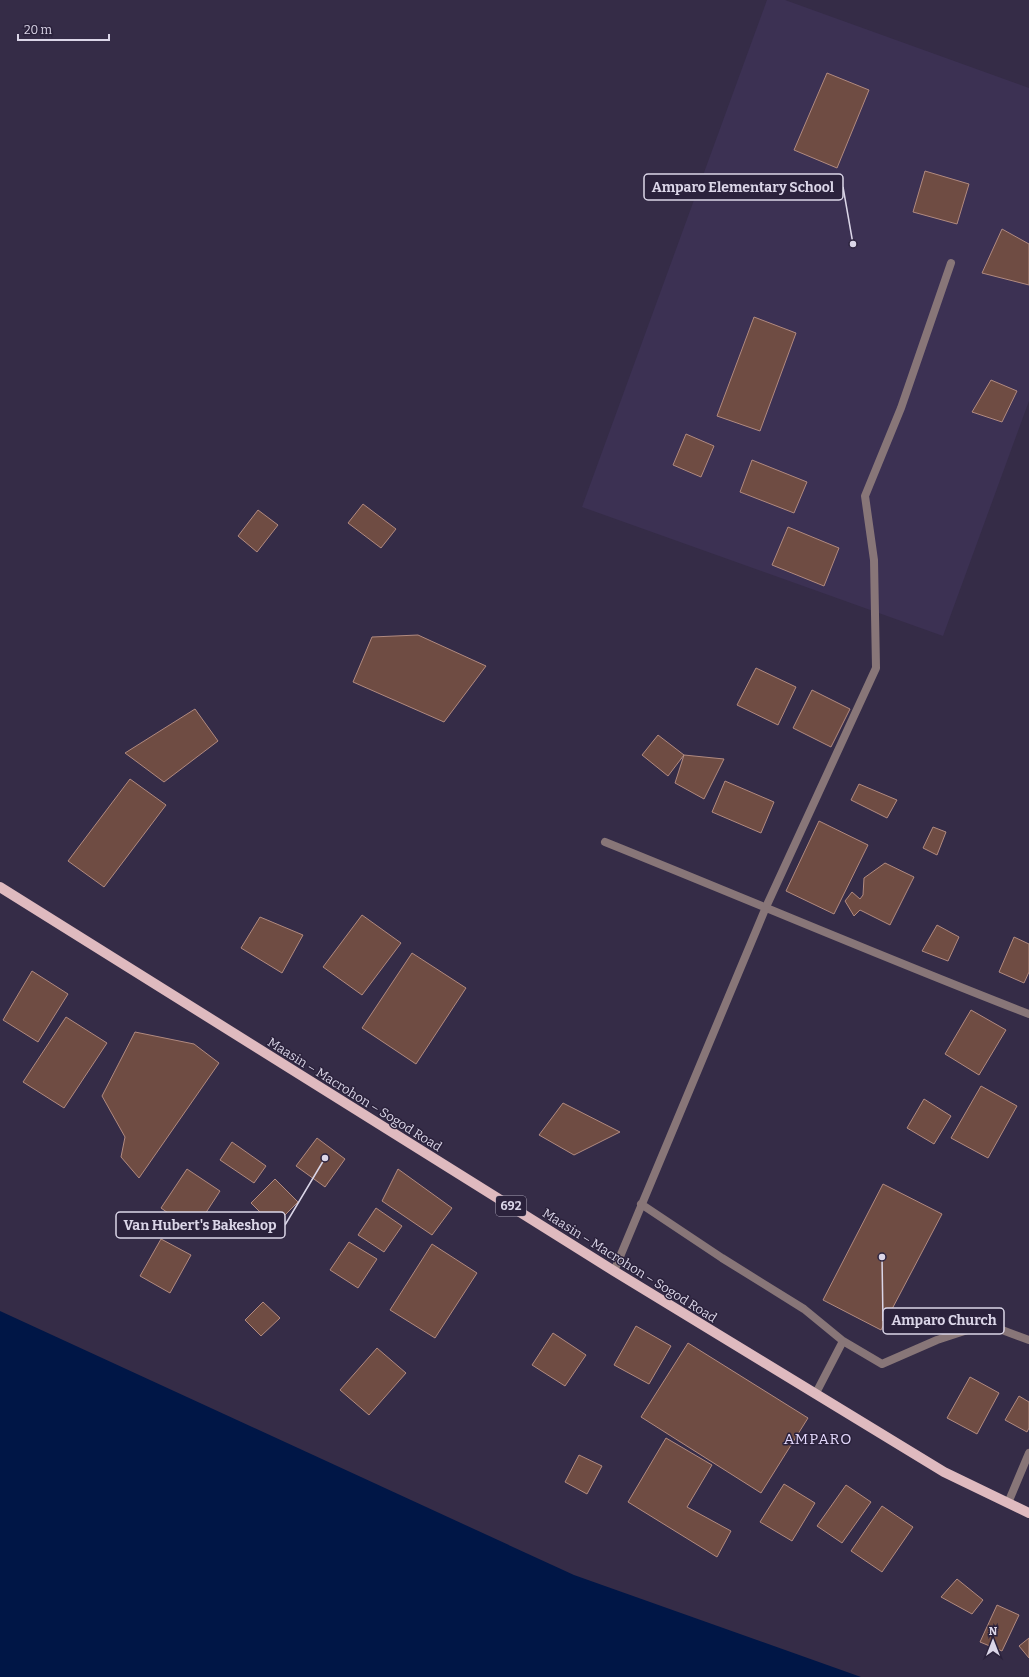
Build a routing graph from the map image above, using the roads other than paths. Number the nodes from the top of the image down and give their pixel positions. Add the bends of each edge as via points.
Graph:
1 (951, 263) dead end
2 (605, 842) dead end
3 (0, 887) edge
4 (766, 907) junction
5 (1029, 1014) edge
6 (641, 1204) junction
7 (614, 1271) junction
8 (843, 1340) junction
9 (1029, 1340) edge
10 (816, 1394) junction
11 (1029, 1453) edge
12 (1008, 1503) junction
13 (1029, 1513) edge

1 - 4 street via 901,408 865,496 874,560 876,668
2 - 4 street
3 - 7 main road, Maasin – Macrohon – Sogod Road / 692
4 - 5 street via 920,972
4 - 6 street
6 - 7 street
6 - 8 street via 804,1309
7 - 10 main road, Maasin – Macrohon – Sogod Road / 692
8 - 9 street via 882,1364 937,1340 986,1324
8 - 10 street
10 - 12 main road, Maasin – Macrohon – Sogod Road / 692 via 944,1472
11 - 12 street
12 - 13 main road, Maasin – Macrohon – Sogod Road / 692

